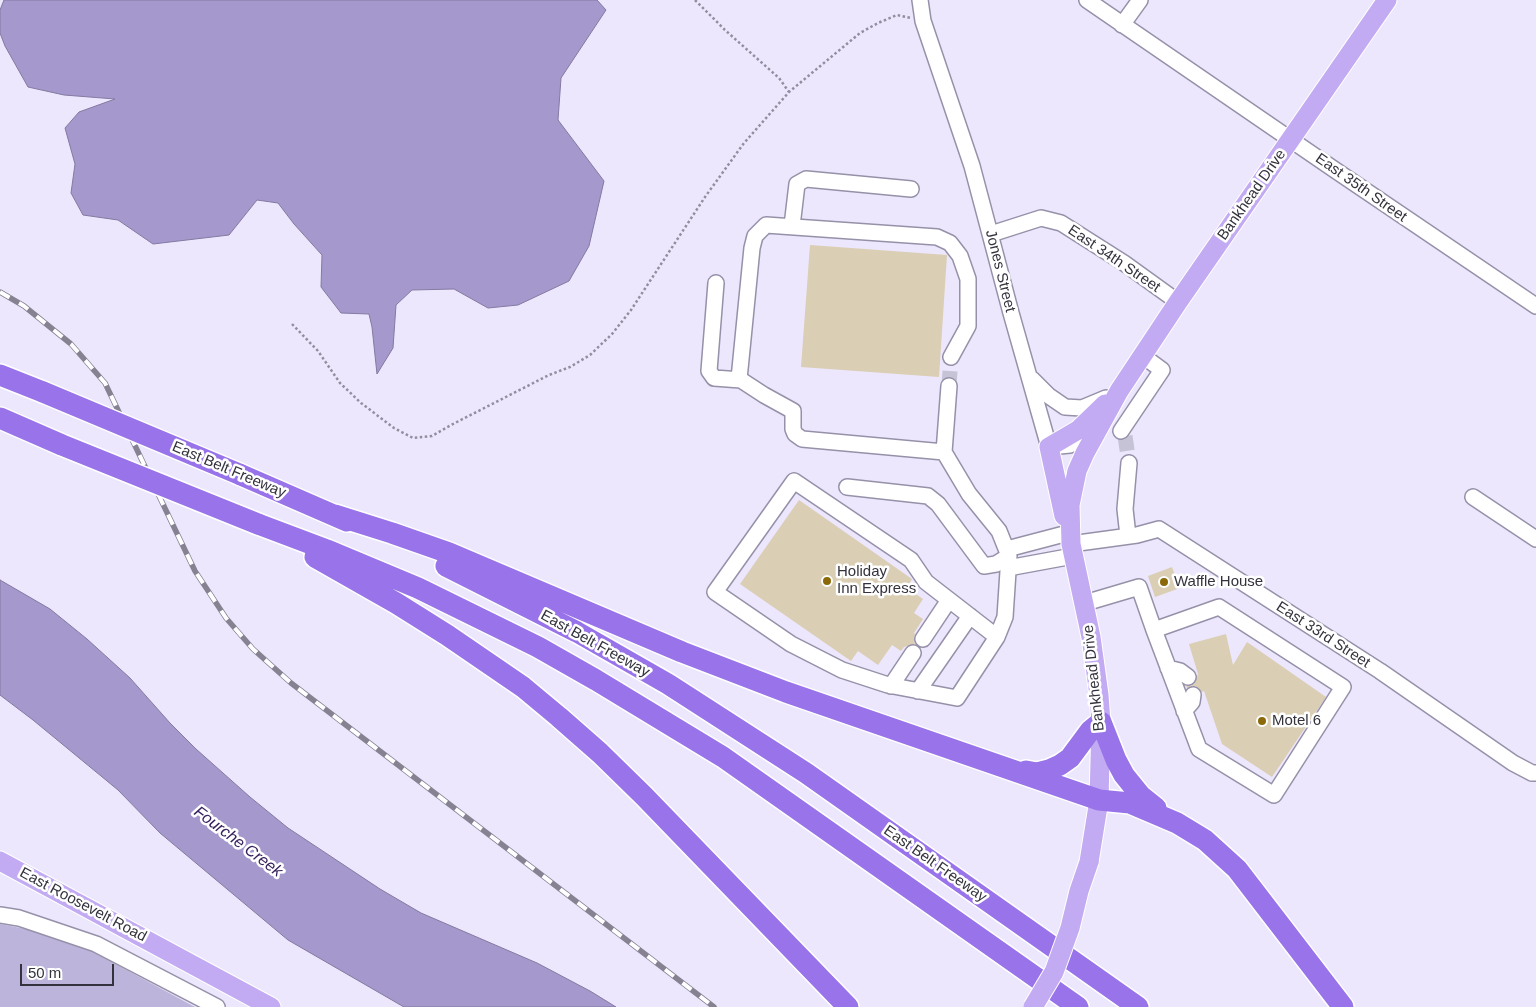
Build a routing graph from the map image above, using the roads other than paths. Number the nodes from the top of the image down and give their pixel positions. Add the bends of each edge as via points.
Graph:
1 (920, 0) edge
2 (1088, 0) edge
3 (1140, 0) edge
4 (1387, 0) edge
5 (1122, 25) junction
6 (1291, 139) junction
7 (911, 189) dead end
8 (792, 226) junction
9 (991, 234) junction
10 (716, 283) dead end
11 (1178, 302) junction
12 (1536, 306) edge
13 (1143, 356) junction
14 (951, 357) tunnel mouth
15 (0, 375) edge
16 (1030, 377) junction
17 (739, 379) junction
18 (948, 386) tunnel mouth
19 (1119, 391) junction
20 (1105, 417) junction
21 (0, 418) edge
22 (1095, 434) junction
23 (1049, 447) junction
24 (944, 452) junction
25 (1129, 463) tunnel mouth
26 (848, 487) dead end
27 (1473, 497) dead end
28 (335, 515) junction
29 (258, 524) junction
30 (1128, 536) junction
31 (1536, 539) edge
32 (1071, 544) junction
33 (1008, 558) junction
34 (949, 600) junction
35 (1085, 603) junction
36 (970, 616) junction
37 (1154, 630) junction
38 (997, 636) junction
39 (923, 639) dead end
40 (913, 653) dead end
41 (1168, 668) junction
42 (1188, 677) dead end
43 (891, 686) junction
44 (918, 691) junction
45 (1193, 695) dead end
46 (1184, 711) junction
47 (1101, 722) junction
48 (1012, 769) junction
49 (1536, 773) edge
50 (1099, 800) junction
51 (1177, 823) junction
52 (0, 861) edge
53 (0, 915) edge
54 (217, 1007) edge
55 (271, 1007) edge
56 (848, 1007) edge
57 (1033, 1007) edge
58 (1078, 1007) edge
59 (1138, 1007) edge
60 (1342, 1007) edge

1 - 9 street, Jones Street via 923,21 972,166
2 - 5 street, East 35th Street
3 - 5 street
4 - 6 main road, Bankhead Drive
5 - 6 street, East 35th Street
6 - 11 main road, Bankhead Drive
6 - 12 street, East 35th Street
7 - 8 street via 806,178 797,184
8 - 14 street via 937,237 950,243 960,256 968,279 968,326
8 - 17 street via 766,225 755,236
9 - 11 street, East 34th Street via 1041,218 1061,223
9 - 16 street, Jones Street
10 - 17 street via 709,371 714,378
11 - 13 main road, Bankhead Drive
13 - 19 main road, Bankhead Drive
13 - 20 street via 1162,370 1123,433
15 - 28 highway, East Belt Freeway, bridge
16 - 19 street via 1065,407 1090,406
16 - 23 street, Jones Street
17 - 24 street via 793,411 793,429 802,439
18 - 24 street
19 - 20 main road, Bankhead Drive
19 - 23 main road, Bankhead Drive via 1078,430
20 - 22 main road, Bankhead Drive
21 - 29 highway, East Belt Freeway, bridge
22 - 23 street via 1070,445
22 - 32 main road, Bankhead Drive via 1074,483 1070,505
23 - 32 main road, Jones Street
24 - 33 street via 969,494 999,531
25 - 30 street via 1124,510
26 - 33 street via 928,496 938,504 984,566
27 - 31 street
28 - 48 highway via 448,553 682,652 786,692
28 - 59 highway, East Belt Freeway via 577,632 668,684 814,778
29 - 56 highway via 447,635 523,687 560,717 626,778
29 - 58 highway, East Belt Freeway via 418,588 538,647 596,680 723,758
30 - 32 street, East 33rd Street
30 - 49 street, East 33rd Street via 1158,529 1176,539 1513,762
32 - 33 street
32 - 33 street
32 - 35 main road, Bankhead Drive
33 - 38 street via 1005,617
34 - 36 street
34 - 39 street
34 - 43 street via 926,582 911,560 794,481 715,592 792,644 842,670
35 - 37 street via 1139,586
35 - 47 main road, Bankhead Drive
36 - 38 street
36 - 44 street
37 - 41 street
37 - 46 street via 1219,607 1343,687 1274,795 1199,748
38 - 44 street via 957,698
40 - 43 street
41 - 42 street via 1180,670
41 - 46 street
43 - 44 street
45 - 46 street via 1192,702
47 - 48 highway via 1060,765 1038,773
47 - 50 main road, Bankhead Drive
47 - 51 highway via 1116,760 1130,783 1141,796
48 - 50 highway
50 - 51 highway via 1130,803
50 - 57 main road, Bankhead Drive, bridge via 1089,862 1070,928 1054,972
51 - 60 highway via 1205,840 1237,869
52 - 55 main road, East Roosevelt Road
53 - 54 street via 19,918 96,944

